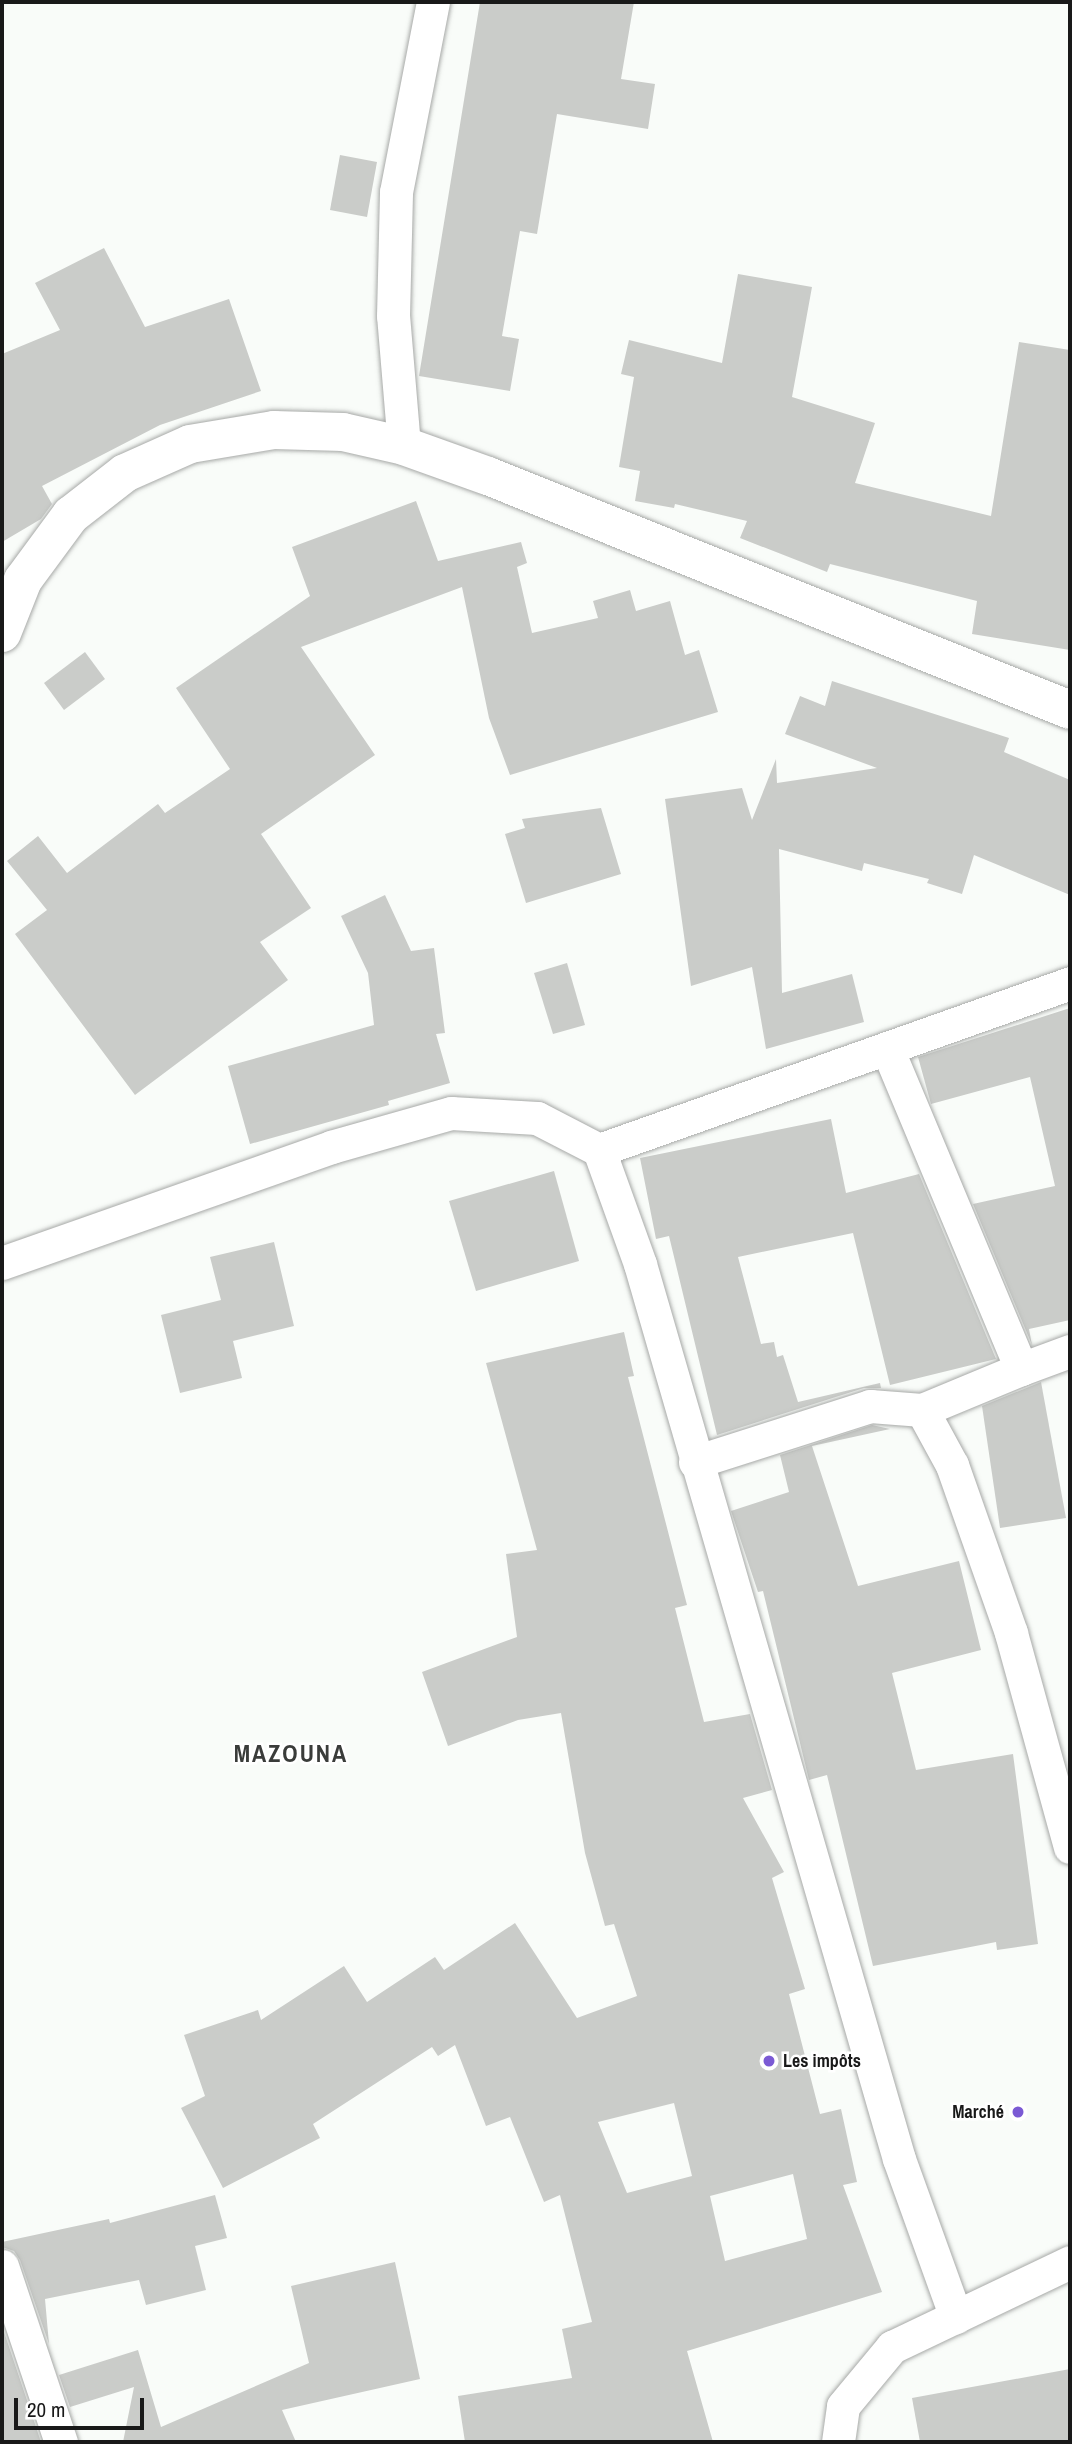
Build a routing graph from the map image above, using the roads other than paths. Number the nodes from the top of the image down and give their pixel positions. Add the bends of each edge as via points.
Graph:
1 (433, 2) edge
2 (404, 446) junction
3 (2, 634) edge
4 (1070, 709) edge
5 (1070, 983) edge
6 (887, 1048) junction
7 (599, 1150) junction
8 (2, 1263) edge
9 (1070, 1350) edge
10 (1021, 1369) junction
11 (922, 1410) junction
12 (695, 1462) junction
13 (1070, 1847) edge
14 (1070, 2262) edge
15 (2, 2266) edge
16 (957, 2316) junction
17 (61, 2442) edge
18 (838, 2442) edge

1 - 2 street via 396,192 394,316
2 - 3 main road via 343,432 274,430 190,444 125,473 71,515 23,580
2 - 4 main road via 720,567
5 - 6 street
6 - 7 street
6 - 10 street
7 - 8 street via 537,1118 451,1113 331,1147
7 - 12 street via 640,1264
9 - 10 street
10 - 11 street
11 - 12 street via 870,1406
11 - 13 street via 952,1465 1011,1633
12 - 16 street via 899,2159
14 - 16 street
15 - 17 street
16 - 18 street via 892,2347 843,2406

